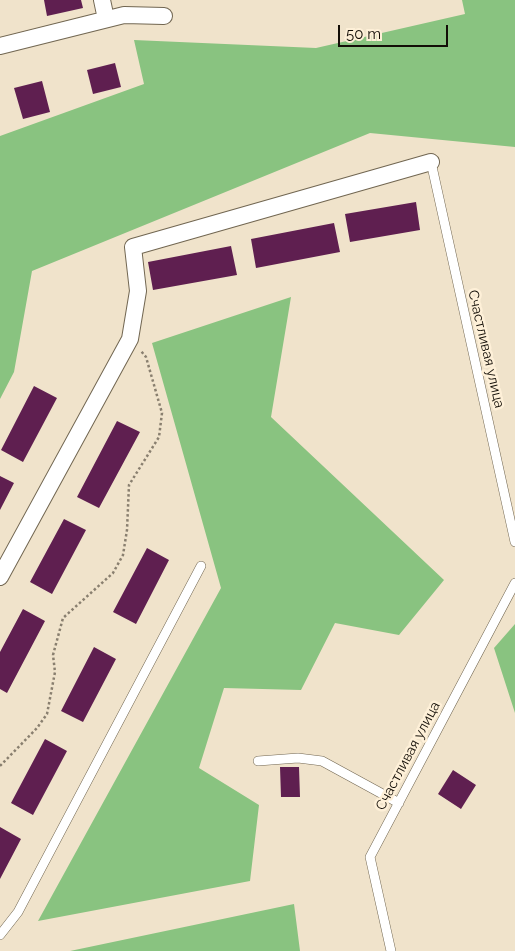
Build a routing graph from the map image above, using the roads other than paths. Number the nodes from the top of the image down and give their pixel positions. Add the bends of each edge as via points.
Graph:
1 (102, 0) edge
2 (164, 16) dead end
3 (106, 19) junction
4 (0, 46) edge
5 (431, 162) joint
6 (515, 542) edge
7 (201, 566) dead end
8 (0, 576) edge
9 (515, 583) edge
10 (258, 761) dead end
11 (399, 803) junction
12 (0, 935) edge
13 (391, 951) edge

1 - 3 street
2 - 3 street via 124,15
3 - 4 street
5 - 6 lane, Счастливая улица
5 - 8 street via 133,247 138,291 130,339
7 - 12 lane via 18,912
9 - 11 lane, Счастливая улица
10 - 11 lane via 298,758 322,761
11 - 13 lane, Счастливая улица via 370,857

